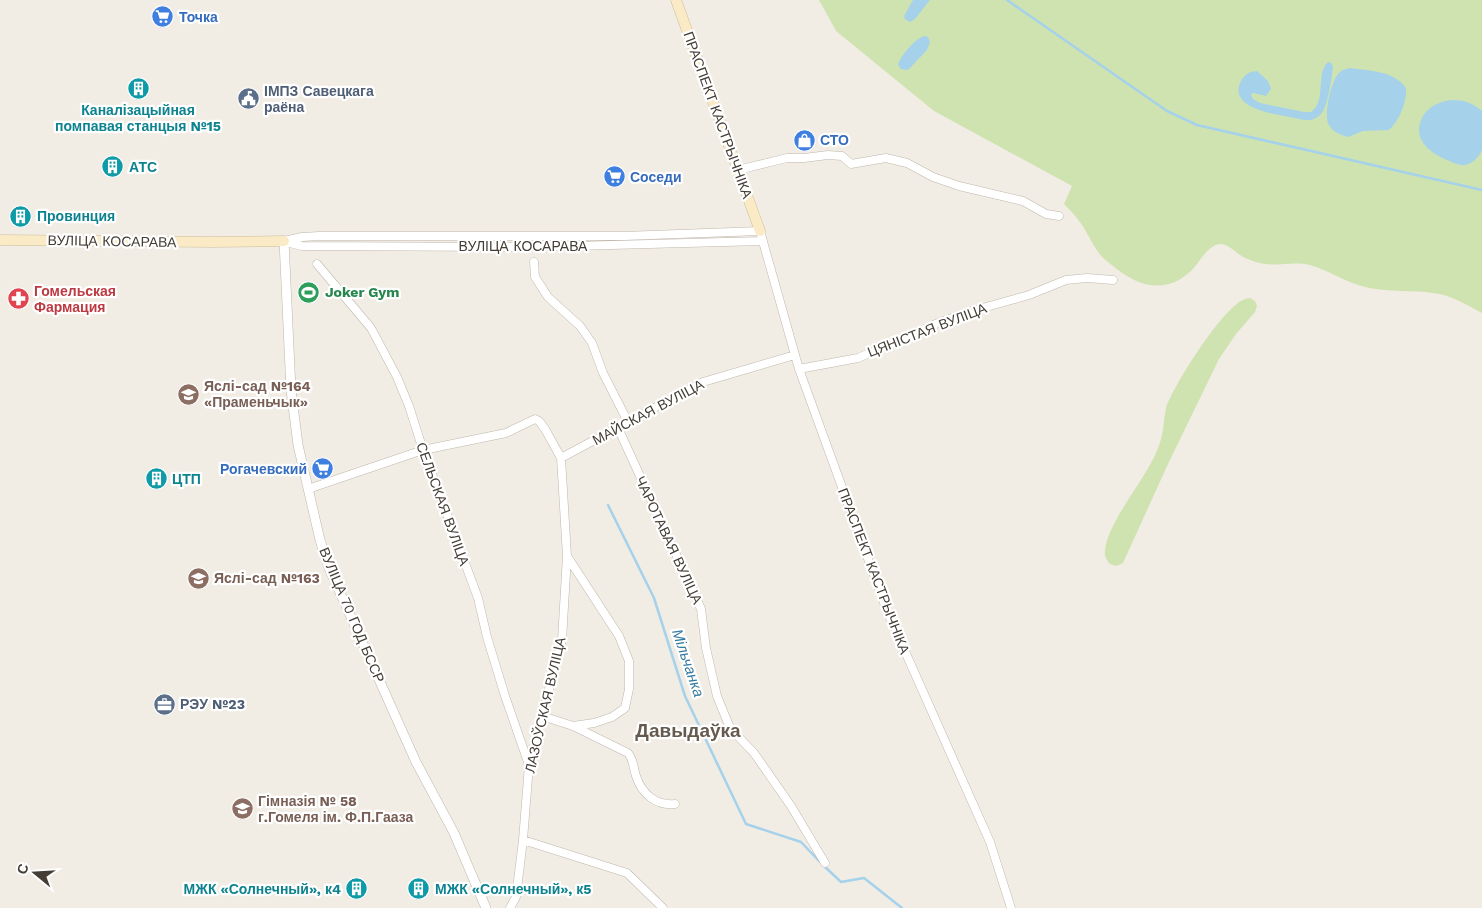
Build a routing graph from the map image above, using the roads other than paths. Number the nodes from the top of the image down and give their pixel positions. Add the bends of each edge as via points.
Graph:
1 (676, 0) edge
2 (738, 170) junction
3 (1059, 216) dead end
4 (760, 231) junction
5 (0, 240) edge
6 (284, 241) junction
7 (763, 241) junction
8 (534, 262) dead end
9 (317, 264) dead end
10 (1113, 280) dead end
11 (795, 355) junction
12 (799, 369) junction
13 (628, 422) junction
14 (618, 428) junction
15 (423, 450) junction
16 (561, 458) junction
17 (308, 490) junction
18 (568, 556) junction
19 (542, 716) junction
20 (573, 726) junction
21 (529, 765) junction
22 (675, 804) dead end
23 (523, 840) junction
24 (825, 862) dead end
25 (486, 908) edge
26 (510, 908) edge
27 (663, 908) edge
28 (1011, 908) edge

1 - 2 main road, ПРАСПЕКТ КАСТРЫЧНІКА
2 - 3 street via 787,158 842,156 851,164 886,158 907,163 959,186 1023,201 1046,214
2 - 4 main road, ПРАСПЕКТ КАСТРЫЧНІКА
4 - 6 street, ВУЛІЦА КОСАРАВА via 614,236 320,236
4 - 7 street, ПРАСПЕКТ КАСТРЫЧНІКА
5 - 6 main road, ВУЛІЦА КОСАРАВА
6 - 7 street, ВУЛІЦА КОСАРАВА via 302,246 535,247
6 - 17 street, ВУЛІЦА 70 ГОД БССР via 291,390
7 - 11 street, ПРАСПЕКТ КАСТРЫЧНІКА
8 - 13 street via 535,277 548,297 580,326 592,343
9 - 15 street, СЕЛЬСКАЯ ВУЛІЦА via 378,340 397,376
10 - 12 street, ЦЯНІСТАЯ ВУЛІЦА via 1066,280 932,325 858,358
11 - 12 street, ПРАСПЕКТ КАСТРЫЧНІКА
11 - 13 street, МАЙСКАЯ ВУЛІЦА via 703,382
12 - 28 street, ПРАСПЕКТ КАСТРЫЧНІКА via 887,611 990,842
13 - 14 street, МАЙСКАЯ ВУЛІЦА
14 - 16 street, МАЙСКАЯ ВУЛІЦА
14 - 24 street, ЧАРОТАВАЯ ВУЛІЦА via 701,609 717,696 730,728 754,753
15 - 16 street, ЛАЗОЎСКАЯ ВУЛІЦА via 506,433 535,419 545,429
15 - 17 street
15 - 21 street, СЕЛЬСКАЯ ВУЛІЦА via 478,598 504,696
16 - 18 street, ЛАЗОЎСКАЯ ВУЛІЦА
17 - 25 street, ВУЛІЦА 70 ГОД БССР via 329,568
18 - 19 street, ЛАЗОЎСКАЯ ВУЛІЦА via 562,640
18 - 20 street via 619,636 629,661 627,703 621,712
19 - 20 street
19 - 21 street, ЛАЗОЎСКАЯ ВУЛІЦА
20 - 22 street via 628,753 636,777 647,794 664,805
21 - 23 street, ЛАЗОЎСКАЯ ВУЛІЦА
23 - 26 street, ЛАЗОЎСКАЯ ВУЛІЦА via 516,897
23 - 27 street via 627,873

